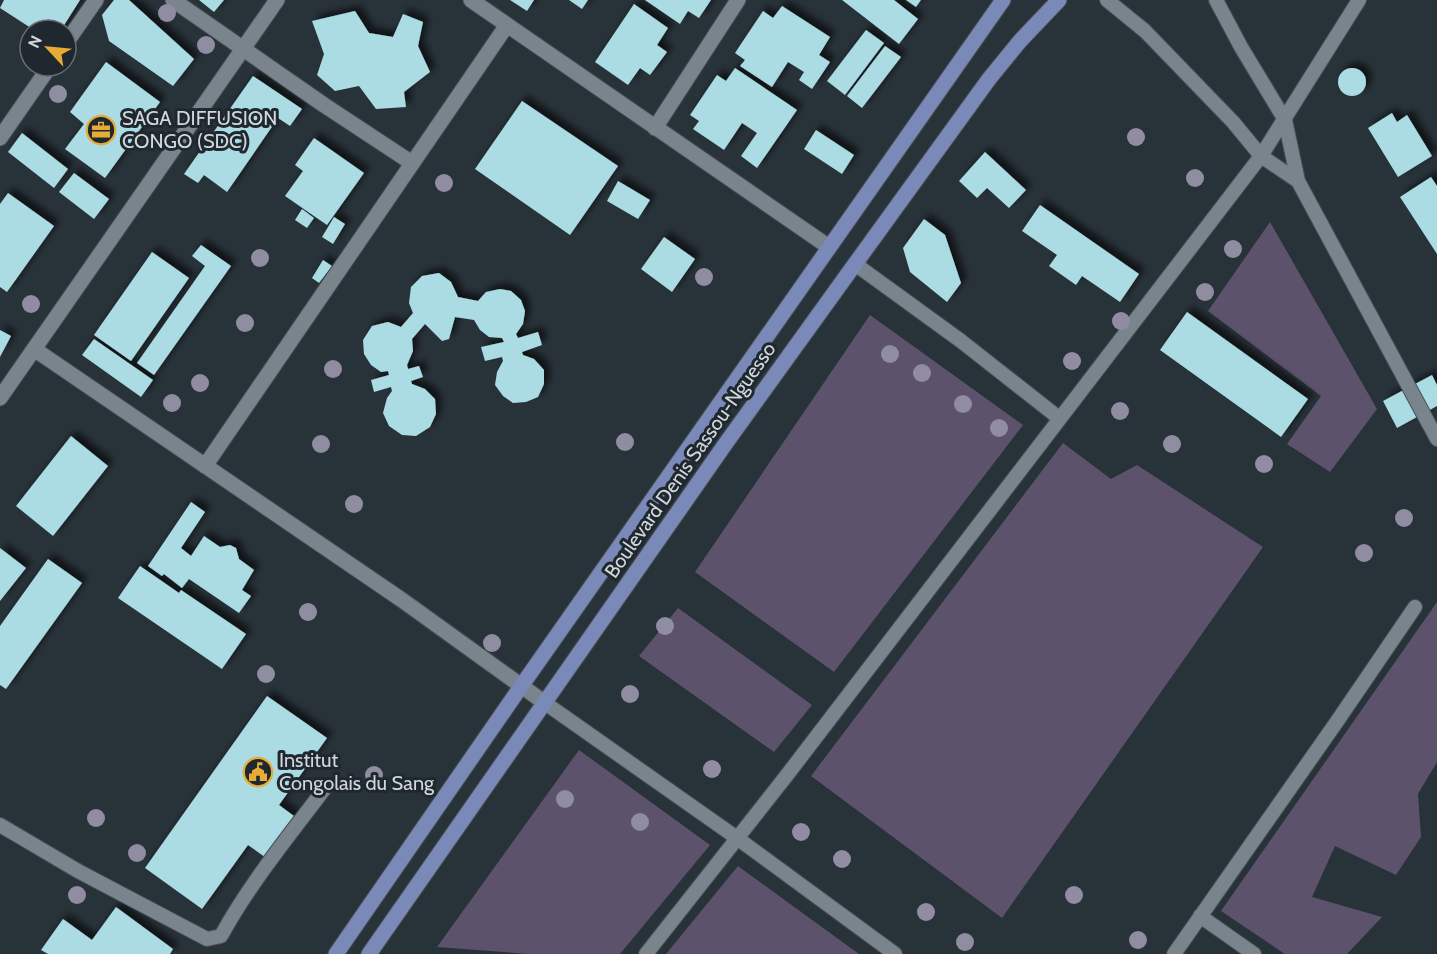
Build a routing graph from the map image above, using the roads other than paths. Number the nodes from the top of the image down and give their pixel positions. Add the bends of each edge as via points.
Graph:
1 (96, 0) edge
2 (173, 0) edge
3 (277, 0) edge
4 (471, 0) edge
5 (738, 0) edge
6 (1003, 0) edge
7 (1059, 0) edge
8 (1107, 0) edge
9 (1216, 0) edge
10 (1359, 0) edge
11 (507, 25) junction
12 (78, 26) edge
13 (243, 47) junction
14 (42, 78) edge
15 (1285, 120) junction
16 (655, 128) junction
17 (0, 138) edge
18 (1262, 156) junction
19 (412, 163) junction
20 (1298, 181) junction
21 (830, 247) junction
22 (855, 264) junction
23 (34, 349) junction
24 (0, 398) edge
25 (1059, 418) junction
26 (1437, 439) edge
27 (205, 466) junction
28 (1415, 607) dead end
29 (522, 685) junction
30 (545, 703) junction
31 (325, 788) dead end
32 (0, 825) edge
33 (737, 838) junction
34 (1200, 915) junction
35 (336, 954) edge
36 (369, 954) edge
37 (646, 954) edge
38 (896, 954) edge
39 (1174, 954) edge
40 (1254, 954) edge

1 - 12 street
2 - 13 street
3 - 13 street
4 - 11 street
5 - 16 street
6 - 21 main road, Boulevard Denis Sassou-Nguesso
7 - 22 main road, Boulevard Denis Sassou-Nguesso via 989,79
8 - 18 lane via 1146,31
9 - 15 lane
10 - 15 lane
11 - 16 street
11 - 19 street
13 - 19 street
13 - 23 street
14 - 17 street
15 - 18 lane
15 - 20 lane
16 - 21 street
18 - 20 lane
18 - 25 lane
19 - 27 street
20 - 26 lane
21 - 29 main road, Boulevard Denis Sassou-Nguesso
22 - 25 lane
22 - 30 main road, Boulevard Denis Sassou-Nguesso
23 - 24 street
23 - 27 street
25 - 33 lane
27 - 29 street
28 - 34 lane
29 - 30 street
29 - 35 main road, Boulevard Denis Sassou-Nguesso
30 - 33 lane
30 - 36 main road, Boulevard Denis Sassou-Nguesso
31 - 32 lane via 260,874 221,936 207,939
33 - 37 lane
33 - 38 lane
34 - 39 lane
34 - 40 lane

